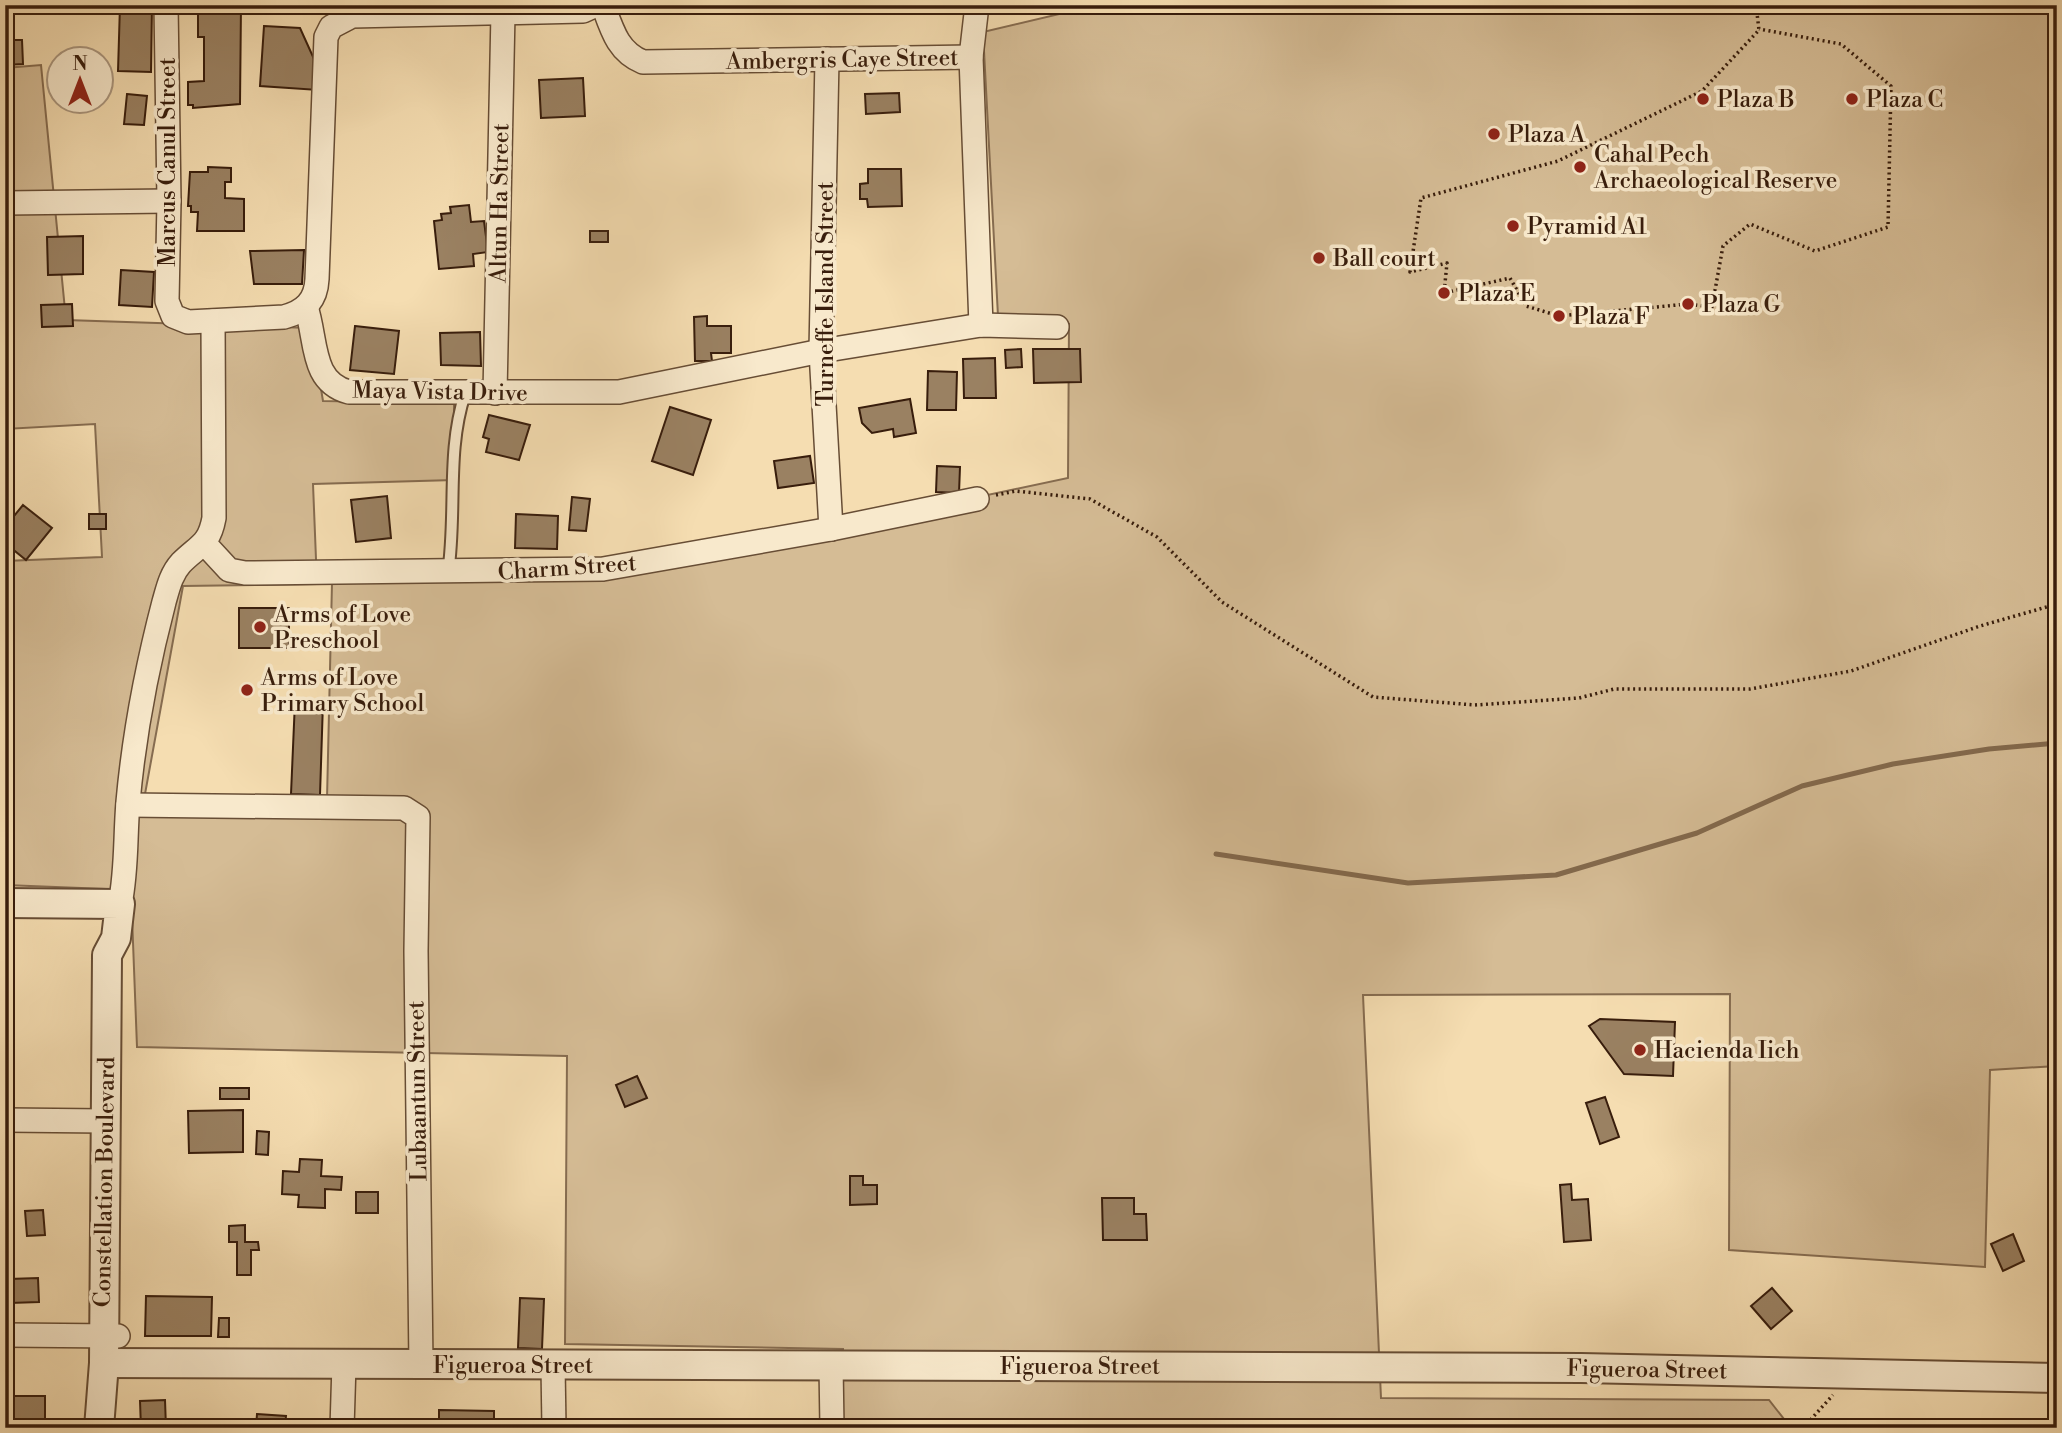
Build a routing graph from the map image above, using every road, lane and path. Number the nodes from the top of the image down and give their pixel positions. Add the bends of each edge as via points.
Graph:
1 (166, 5) edge
2 (596, 5) edge
3 (603, 5) edge
4 (977, 5) edge
5 (1756, 5) edge
6 (503, 13) junction
7 (1759, 29) junction
8 (971, 57) junction
9 (827, 59) junction
10 (169, 201) junction
11 (5, 202) edge
12 (306, 307) junction
13 (213, 321) junction
14 (981, 325) junction
15 (1057, 327) dead end
16 (821, 351) junction
17 (495, 393) junction
18 (465, 394) junction
19 (977, 499) joint
20 (831, 529) junction
21 (205, 544) junction
22 (448, 573) junction
23 (2057, 604) edge
24 (128, 805) junction
25 (5, 903) edge
26 (120, 904) junction
27 (116, 938) junction
28 (5, 1120) edge
29 (105, 1121) junction
30 (5, 1335) edge
31 (111, 1349) junction
32 (344, 1364) junction
33 (421, 1365) junction
34 (831, 1365) junction
35 (553, 1366) junction
36 (1849, 1373) junction
37 (2057, 1378) edge
38 (99, 1428) edge
39 (115, 1428) edge
40 (342, 1428) edge
41 (554, 1428) edge
42 (832, 1428) edge
43 (1803, 1428) edge

1 - 10 street, Marcus Canul Street
2 - 6 street via 583,11
3 - 9 street, Ambergris Caye Street via 620,47 643,62
4 - 8 street
5 - 7 path
6 - 12 street via 352,16 331,26 326,37 317,279
6 - 17 street, Altun Ha Street
7 - 7 path via 1702,91 1558,161 1421,198 1410,272 1447,263 1444,293 1510,278 1526,306 1559,316 1688,304 1712,307 1723,246 1750,224 1815,251 1888,227 1891,86 1841,44
8 - 9 street, Ambergris Caye Street
8 - 14 street, Ambergris Caye Street
9 - 16 street, Turneffe Island Street
10 - 11 street
10 - 13 street, Marcus Canul Street via 167,301 173,316 187,322
12 - 13 street via 284,317
12 - 18 street, Maya Vista Drive via 320,372 335,388
13 - 21 street via 216,500 212,531
14 - 15 street, Maya Vista Drive
14 - 16 street, Maya Vista Drive
16 - 17 street, Maya Vista Drive via 619,391
16 - 20 street, Turneffe Island Street
17 - 18 street, Maya Vista Drive
18 - 22 lane via 456,419
19 - 20 street, Charm Street
19 - 23 path via 1016,491 1090,499 1157,537 1222,602 1373,697 1475,705 1579,698 1614,689 1750,689 1851,671
20 - 22 street, Charm Street via 603,569
21 - 22 street, Charm Street via 229,570 245,573
21 - 24 street via 180,564 171,579 135,739
24 - 26 street via 126,876
24 - 33 street, Lubaantun Street via 404,807 418,817
25 - 26 street
26 - 27 street, Constellation Boulevard
27 - 29 street, Constellation Boulevard via 107,956
27 - 31 street, Constellation Boulevard via 125,961
28 - 29 street
29 - 31 street, Constellation Boulevard
30 - 31 street
31 - 32 street, Figueroa Street
31 - 38 street, Constellation Boulevard
31 - 39 street, Constellation Boulevard
32 - 33 street, Figueroa Street
32 - 40 street
33 - 35 street, Figueroa Street
34 - 35 street, Figueroa Street
34 - 36 street, Figueroa Street
34 - 42 street
35 - 41 street
36 - 37 street, Figueroa Street
36 - 43 path

